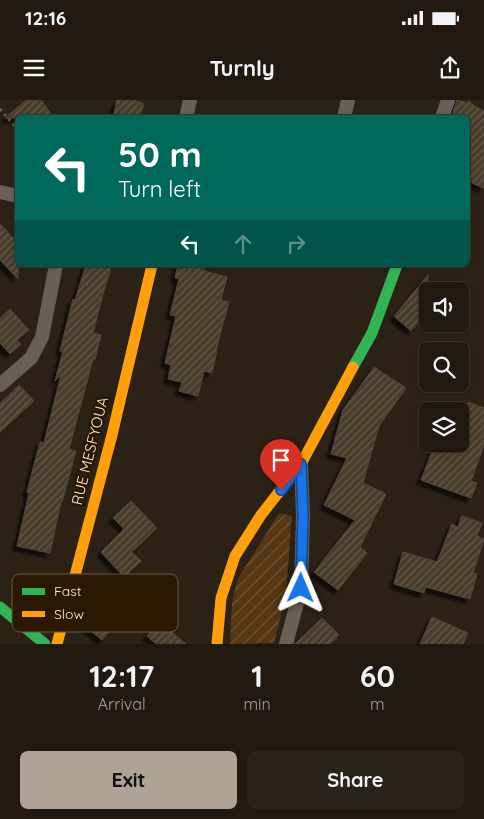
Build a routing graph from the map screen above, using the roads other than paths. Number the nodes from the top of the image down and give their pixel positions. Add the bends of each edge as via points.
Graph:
1 (190, 100) edge
2 (348, 100) edge
3 (448, 100) edge
4 (187, 115) edge
5 (345, 115) edge
6 (443, 115) edge
7 (0, 192) edge
8 (15, 195) edge
9 (56, 267) edge
10 (152, 267) edge
11 (396, 267) edge
12 (0, 385) edge
13 (301, 464) junction
14 (75, 574) edge
15 (0, 607) edge
16 (12, 617) edge
17 (0, 621) edge
18 (12, 631) edge
19 (13, 632) edge
20 (30, 632) edge
21 (28, 644) edge
22 (45, 644) edge
23 (217, 644) edge
24 (286, 644) edge

1 - 4 street
2 - 5 street
3 - 6 street
7 - 8 street
9 - 12 street via 42,337 31,358
10 - 14 street, RUE MESFYOUA
11 - 13 street via 372,334
13 - 23 street via 235,556 221,598
13 - 24 street via 301,588
15 - 16 street
17 - 18 street
19 - 21 street
20 - 22 street

